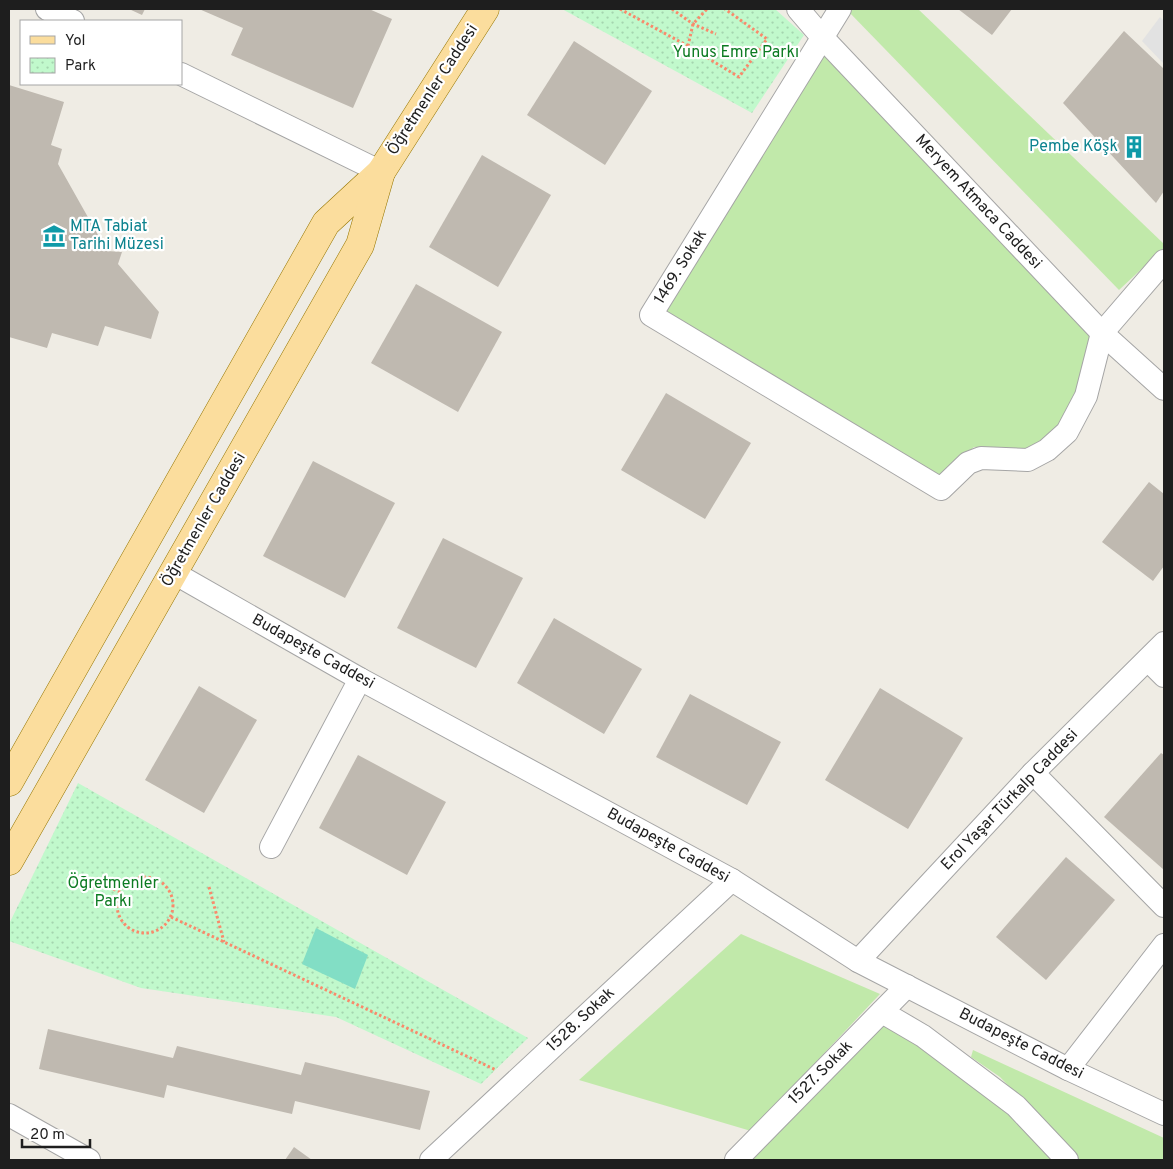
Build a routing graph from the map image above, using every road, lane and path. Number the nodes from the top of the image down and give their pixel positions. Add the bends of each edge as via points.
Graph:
1 (48, 9) edge
2 (485, 9) edge
3 (620, 9) edge
4 (672, 9) edge
5 (707, 9) edge
6 (725, 9) edge
7 (798, 9) edge
8 (840, 9) edge
9 (71, 20) edge
10 (693, 24) junction
11 (716, 34) dead end
12 (822, 38) junction
13 (688, 46) junction
14 (182, 74) edge
15 (381, 172) junction
16 (1164, 261) edge
17 (1102, 333) junction
18 (1164, 389) edge
19 (139, 552) junction
20 (174, 573) junction
21 (1164, 642) edge
22 (1148, 660) junction
23 (1164, 676) edge
24 (360, 679) junction
25 (1033, 774) junction
26 (9, 782) edge
27 (271, 847) dead end
28 (9, 861) edge
29 (732, 880) junction
30 (95, 881) dead end
31 (209, 888) dead end
32 (120, 892) junction
33 (1164, 906) edge
34 (171, 917) junction
35 (224, 942) junction
36 (1164, 945) edge
37 (858, 961) junction
38 (906, 986) junction
39 (882, 1012) junction
40 (1068, 1069) junction
41 (517, 1080) junction
42 (1164, 1114) edge
43 (11, 1121) edge
44 (89, 1160) edge
45 (431, 1160) edge
46 (736, 1160) edge
47 (1067, 1160) edge

1 - 9 street
2 - 15 main road, Öğretmenler Caddesi
3 - 13 path
4 - 10 path
5 - 10 path
6 - 13 path via 767,38 739,77
7 - 12 street, Meryem Atmaca Caddesi
8 - 12 street, 1469. Sokak
10 - 11 path
10 - 13 path
12 - 17 street, Meryem Atmaca Caddesi
12 - 17 street, 1469. Sokak via 651,316 941,489 968,463 981,458 1028,460 1047,450 1068,432 1086,396
14 - 15 street
15 - 19 main road, Öğretmenler Caddesi via 326,223
15 - 20 main road, Öğretmenler Caddesi via 360,245
16 - 17 street
17 - 18 street, Meryem Atmaca Caddesi
19 - 20 main road
19 - 26 main road, Öğretmenler Caddesi
20 - 24 street, Budapeşte Caddesi
20 - 28 main road, Öğretmenler Caddesi
21 - 22 street, Erol Yaşar Türkalp Caddesi
22 - 23 street
22 - 25 street, Erol Yaşar Türkalp Caddesi
24 - 27 street
24 - 29 street, Budapeşte Caddesi
25 - 33 street
25 - 37 street, Erol Yaşar Türkalp Caddesi
29 - 37 street, Budapeşte Caddesi
29 - 41 street, 1528. Sokak
30 - 32 path
31 - 35 path
32 - 34 path via 136,878 147,876 158,880 172,896
32 - 34 path via 119,914 133,930 154,931
34 - 35 path
35 - 41 path
36 - 40 street
37 - 38 street, Budapeşte Caddesi
38 - 39 street, 1527. Sokak
38 - 40 street, Budapeşte Caddesi
39 - 46 street, 1527. Sokak
39 - 47 street via 923,1036 1016,1106
40 - 42 street, Budapeşte Caddesi
41 - 45 street, 1528. Sokak
43 - 44 street

